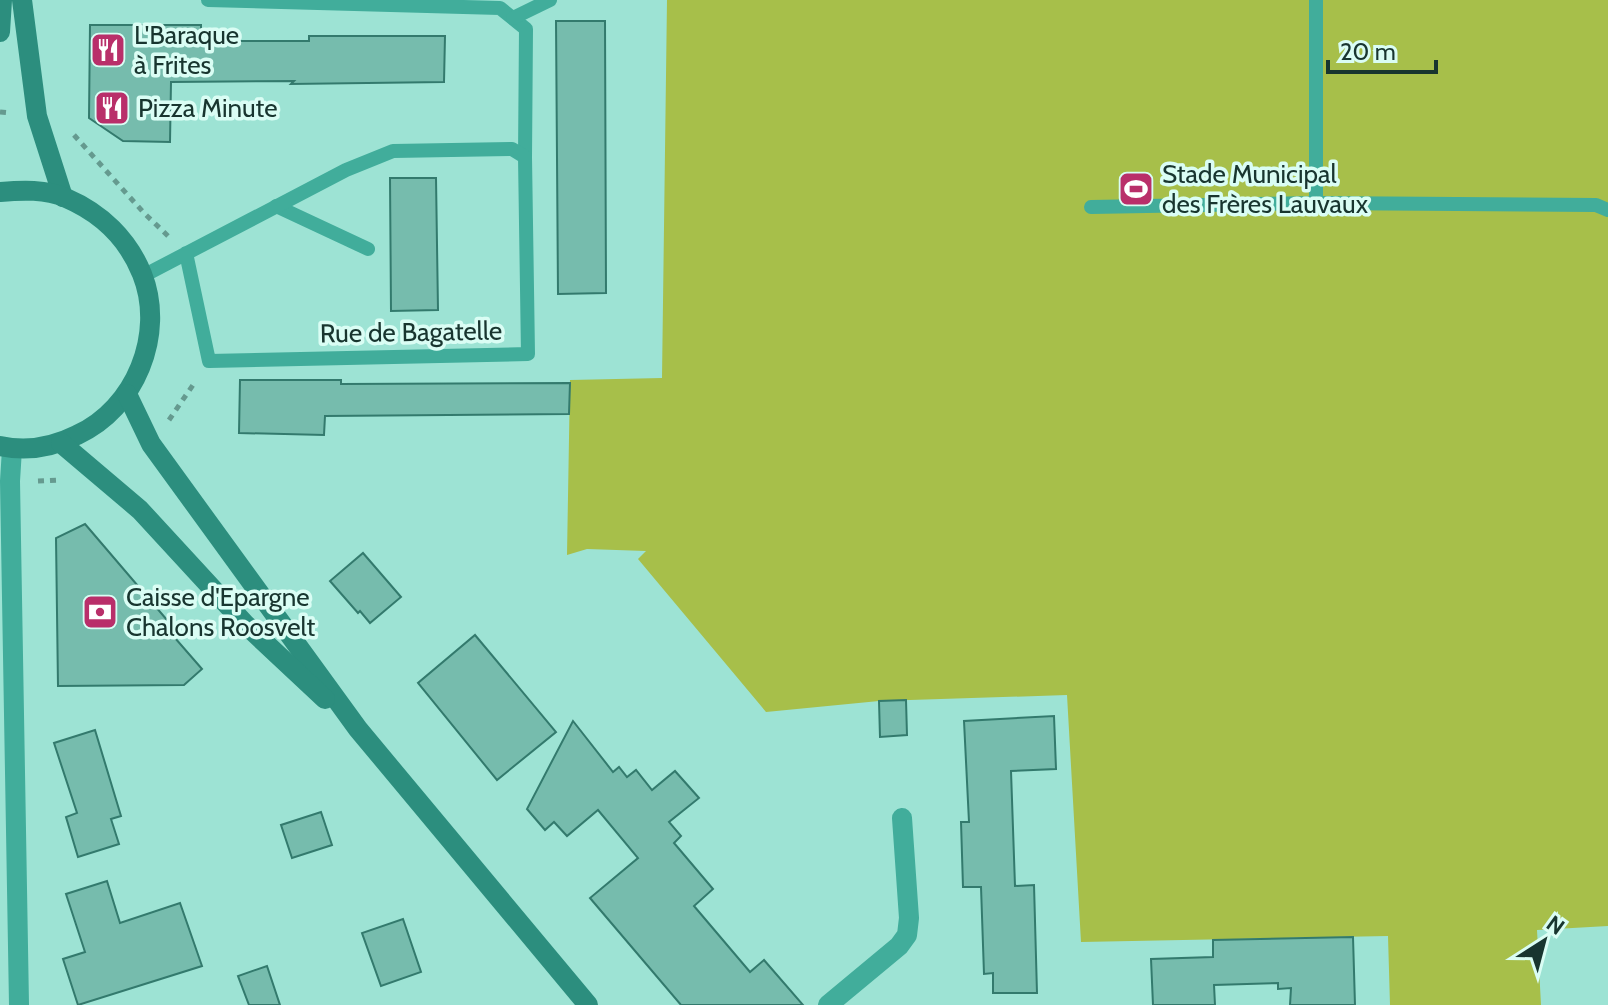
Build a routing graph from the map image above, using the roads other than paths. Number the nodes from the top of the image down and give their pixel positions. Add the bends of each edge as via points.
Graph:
1 (2, 0) edge
2 (22, 0) edge
3 (208, 0) edge
4 (550, 0) edge
5 (1316, 0) edge
6 (367, 2) edge
7 (513, 18) junction
8 (0, 32) edge
9 (525, 157) junction
10 (0, 192) edge
11 (63, 197) junction
12 (1316, 203) junction
13 (276, 206) junction
14 (1091, 207) dead end
15 (1608, 210) edge
16 (368, 249) dead end
17 (186, 253) junction
18 (143, 276) junction
19 (127, 394) junction
20 (61, 443) junction
21 (6, 447) edge
22 (358, 729) junction
23 (902, 818) dead end
24 (19, 1005) edge
25 (588, 1005) edge
26 (828, 1005) edge

1 - 8 main road
2 - 11 main road via 37,116
3 - 6 lane
4 - 7 lane
5 - 12 lane
6 - 7 lane via 500,8
7 - 9 lane, Rue de Bagatelle via 526,29
9 - 13 lane via 512,149 393,151
9 - 17 lane, Rue de Bagatelle via 528,354 209,361
10 - 11 main road via 28,190
11 - 18 main road via 112,227
12 - 14 lane
12 - 15 lane via 1596,205
13 - 16 lane
13 - 17 lane
17 - 18 lane
18 - 19 main road via 149,300 147,349
19 - 20 main road via 108,415
19 - 22 main road via 151,444
20 - 21 main road
20 - 22 main road via 140,510 245,624
21 - 24 street
22 - 25 main road
23 - 26 street via 907,935

